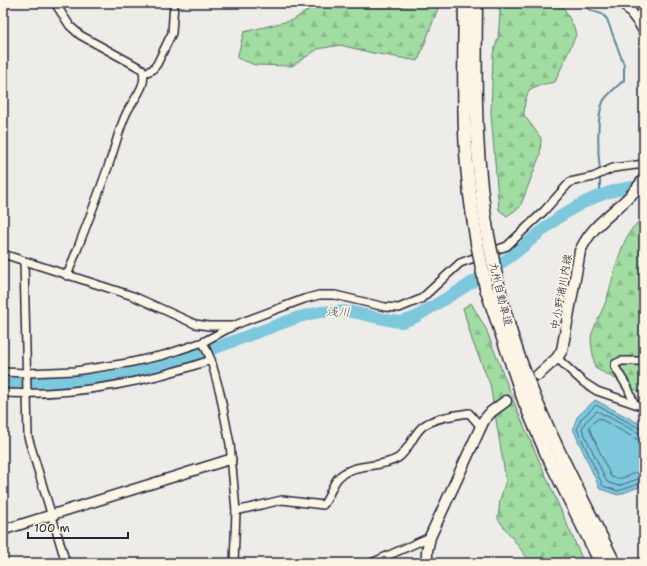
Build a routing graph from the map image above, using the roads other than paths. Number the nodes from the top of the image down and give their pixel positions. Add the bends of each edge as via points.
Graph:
1 (55, 3) edge
2 (174, 3) edge
3 (465, 3) edge
4 (476, 3) edge
5 (624, 3) edge
6 (644, 31) edge
7 (144, 73) junction
8 (644, 164) edge
9 (644, 179) edge
10 (483, 242) junction
11 (3, 254) edge
12 (24, 262) junction
13 (67, 276) junction
14 (233, 326) junction
15 (204, 344) junction
16 (557, 358) junction
17 (211, 359) junction
18 (644, 361) edge
19 (3, 372) edge
20 (27, 375) junction
21 (538, 375) dead end
22 (27, 392) junction
23 (3, 393) edge
24 (506, 400) tunnel mouth
25 (634, 403) junction
26 (644, 407) edge
27 (481, 427) junction
28 (231, 459) junction
29 (236, 511) junction
30 (51, 515) junction
31 (3, 530) edge
32 (430, 537) junction
33 (66, 563) edge
34 (234, 563) edge
35 (371, 563) edge
36 (427, 563) edge
37 (601, 563) edge
38 (614, 563) edge

1 - 7 street via 70,26 80,34 142,69
2 - 7 street via 172,33 157,64 152,70
3 - 10 highway, 九州自動車道 via 466,153 469,190
4 - 10 highway, 九州自動車道 via 477,152 485,220
5 - 6 main road
7 - 13 street via 142,88 125,116
8 - 14 street via 613,168 593,177 570,182 507,246 460,263 426,294 409,305 399,308 385,307 335,295 319,295
9 - 16 main road, 中小野浦川内線 via 586,239 580,252 565,341
10 - 37 highway, 九州自動車道, bridge via 486,288 525,402 543,445
10 - 38 highway, 九州自動車道, bridge via 535,401
11 - 12 street
12 - 13 street
12 - 20 street
13 - 14 street via 133,296 195,324
14 - 15 street
15 - 17 street
15 - 20 street via 128,363
16 - 21 main road, 中小野浦川内線
16 - 25 street via 587,385
17 - 22 street via 158,376 118,385 79,391
17 - 28 street via 220,393
18 - 25 street via 621,361 615,364
19 - 20 street
20 - 22 street
22 - 23 street
22 - 30 street via 28,437
24 - 27 main road via 491,412
25 - 26 street
27 - 29 street via 469,413 431,422 422,427 403,454 394,460 346,472 338,478 323,505 282,500
27 - 32 main road
28 - 29 street
28 - 30 street
29 - 34 street
30 - 31 street
30 - 33 street
32 - 35 street
32 - 36 main road via 426,551

